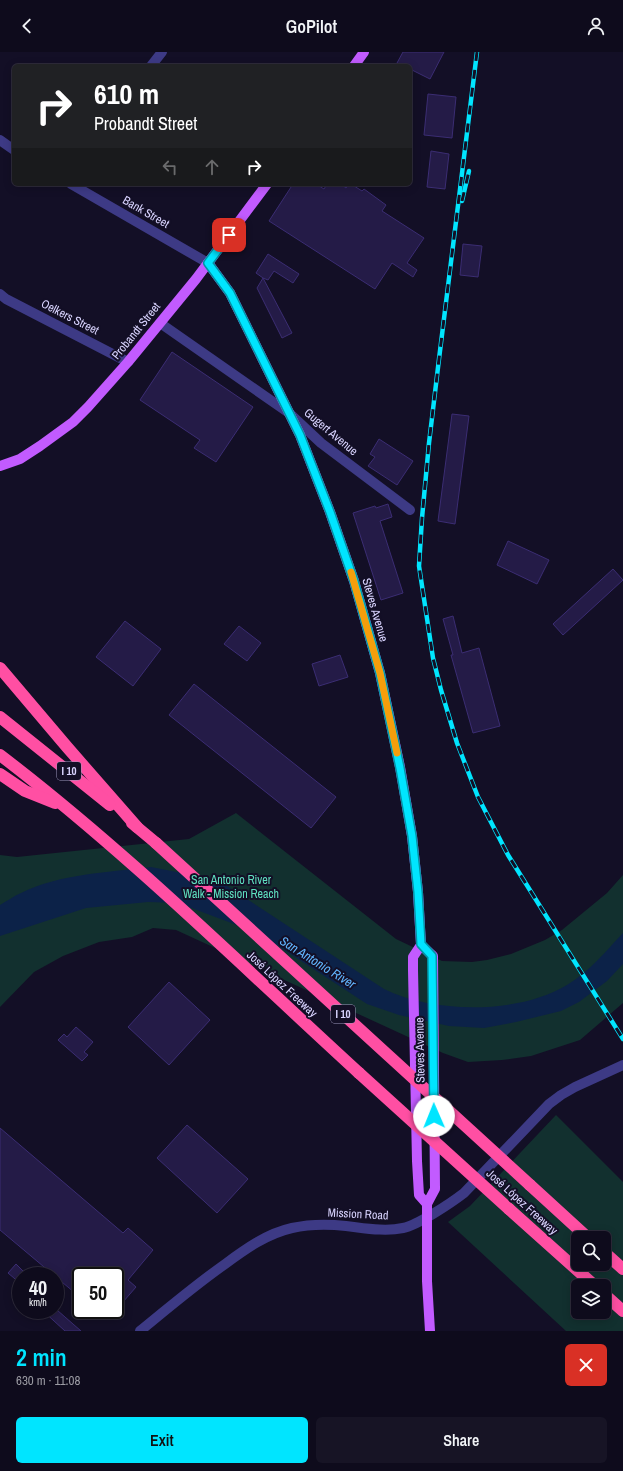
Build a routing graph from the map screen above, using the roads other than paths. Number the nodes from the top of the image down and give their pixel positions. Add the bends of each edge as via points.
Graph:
1 (162, 52) edge
2 (364, 52) edge
3 (153, 64) edge
4 (355, 64) edge
5 (0, 140) edge
6 (12, 149) edge
7 (74, 186) edge
8 (266, 186) edge
9 (208, 263) junction
10 (0, 294) edge
11 (160, 323) junction
12 (128, 362) junction
13 (289, 413) junction
14 (0, 466) edge
15 (410, 510) dead end
16 (0, 668) edge
17 (0, 717) edge
18 (0, 756) edge
19 (0, 774) edge
20 (66, 808) junction
21 (137, 827) junction
22 (421, 944) junction
23 (623, 1065) edge
24 (426, 1204) junction
25 (427, 1216) junction
26 (580, 1231) edge
27 (611, 1259) edge
28 (623, 1270) edge
29 (587, 1279) edge
30 (611, 1300) edge
31 (623, 1311) edge
32 (140, 1331) edge
33 (430, 1331) edge

1 - 3 street
2 - 4 main road
5 - 6 street
7 - 9 street, Bank Street
8 - 9 main road, Probandt Street
9 - 11 main road, Probandt Street
9 - 13 main road, Steves Avenue via 230,293
10 - 12 street, Oelkers Street
11 - 12 main road, Probandt Street
11 - 13 street, Gugert Avenue
12 - 14 main road, Probandt Street via 73,422 20,459
13 - 15 street, Gugert Avenue via 321,443
13 - 22 main road, Steves Avenue via 330,512 354,581 380,673 412,836
16 - 21 highway
17 - 21 highway, José López Freeway / I 10
18 - 20 highway, José López Freeway / I 10
19 - 20 highway via 25,790
20 - 29 highway, José López Freeway / I 10, bridge via 139,871
21 - 26 highway, José López Freeway / I 10, bridge
22 - 24 main road, Steves Avenue via 413,957 414,1040 419,1195
22 - 24 main road, Steves Avenue via 432,956 435,1189
23 - 25 street, Mission Road via 575,1087 549,1104 464,1193
24 - 25 main road, Steves Avenue
25 - 32 street, Mission Road via 404,1228 323,1225 278,1232 264,1238 203,1279
25 - 33 main road, Steves Avenue
27 - 28 highway
30 - 31 highway

